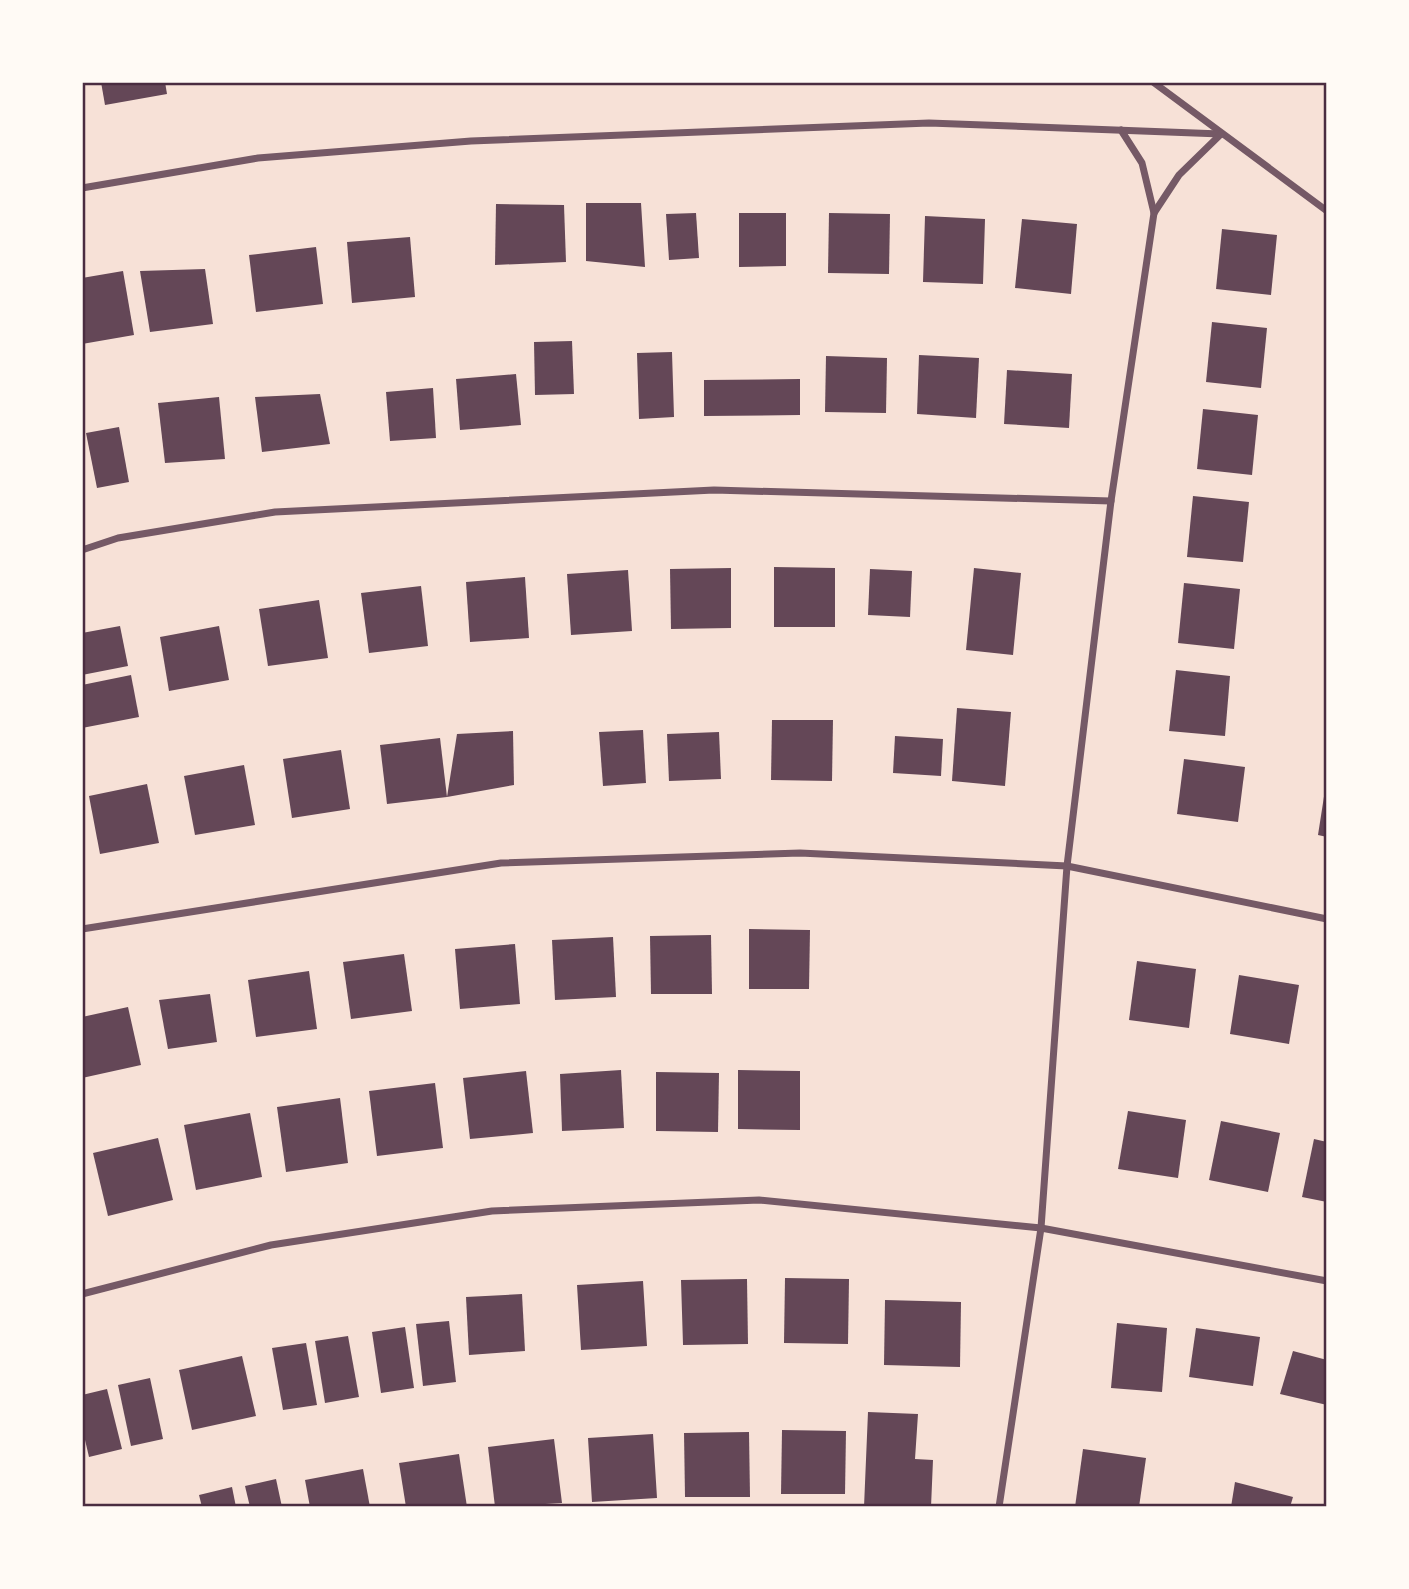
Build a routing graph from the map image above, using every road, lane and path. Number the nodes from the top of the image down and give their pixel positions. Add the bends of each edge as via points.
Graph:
1 (1153, 82) edge
2 (1121, 130) junction
3 (1222, 134) junction
4 (82, 188) edge
5 (1327, 211) edge
6 (1154, 213) junction
7 (1111, 501) junction
8 (82, 550) edge
9 (1067, 866) junction
10 (1327, 919) edge
11 (82, 929) edge
12 (1041, 1228) junction
13 (1327, 1281) edge
14 (82, 1294) edge
15 (999, 1507) edge

1 - 3 street
2 - 3 street
2 - 4 street via 929,123 471,141 258,159
2 - 6 street via 1142,163
3 - 5 street
3 - 6 street via 1179,176
6 - 7 street
7 - 8 street via 714,490 275,512 118,538
7 - 9 street
9 - 10 street
9 - 11 street via 800,853 501,863
9 - 12 street
12 - 13 street
12 - 14 street via 759,1200 492,1211 271,1245
12 - 15 street

